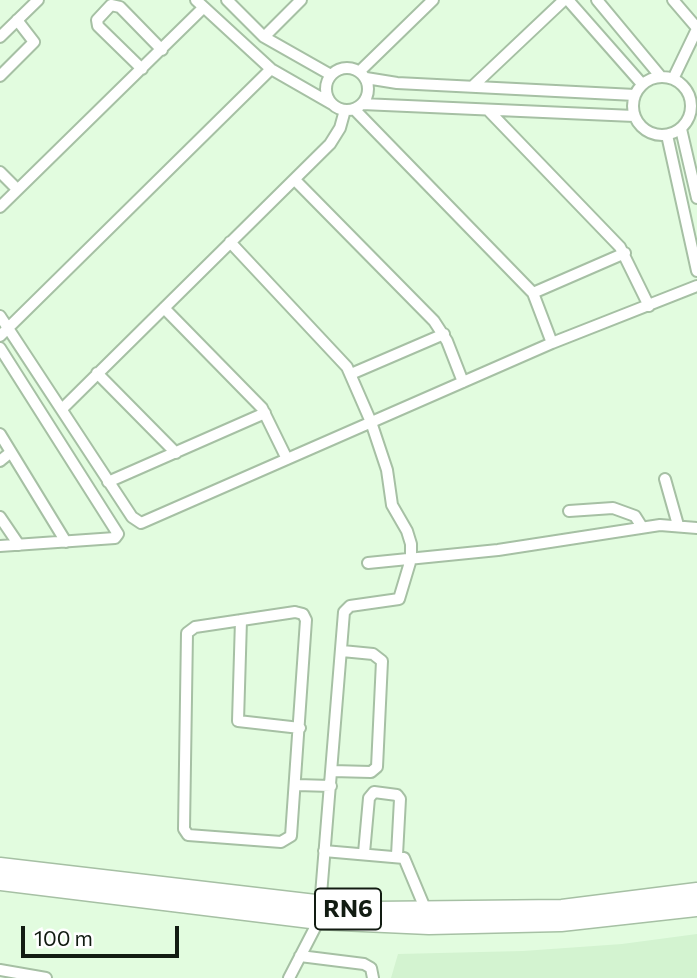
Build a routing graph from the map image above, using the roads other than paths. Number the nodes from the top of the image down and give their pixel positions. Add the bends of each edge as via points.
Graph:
1 (38, 0) edge
2 (226, 0) edge
3 (302, 0) edge
4 (433, 0) edge
5 (566, 0) edge
6 (597, 0) edge
7 (673, 0) edge
8 (200, 4) edge
9 (17, 20) junction
10 (697, 29) edge
11 (0, 37) edge
12 (264, 37) junction
13 (162, 50) junction
14 (142, 69) junction
15 (271, 69) junction
16 (331, 75) junction
17 (363, 75) junction
18 (0, 76) edge
19 (661, 77) junction
20 (673, 79) junction
21 (642, 84) junction
22 (473, 86) junction
23 (693, 94) edge
24 (635, 95) junction
25 (332, 104) junction
26 (354, 108) junction
27 (488, 110) junction
28 (634, 116) junction
29 (693, 117) edge
30 (681, 129) junction
31 (667, 135) junction
32 (0, 172) edge
33 (295, 180) junction
34 (17, 189) junction
35 (697, 198) edge
36 (0, 207) edge
37 (230, 242) junction
38 (625, 253) junction
39 (697, 271) edge
40 (697, 286) edge
41 (533, 293) junction
42 (649, 306) junction
43 (164, 308) junction
44 (0, 316) edge
45 (4, 332) edge
46 (444, 334) junction
47 (552, 343) junction
48 (0, 348) edge
49 (97, 373) junction
50 (351, 374) junction
51 (463, 382) junction
52 (62, 409) junction
53 (265, 413) junction
54 (371, 422) junction
55 (0, 435) edge
56 (11, 452) junction
57 (176, 453) junction
58 (287, 459) junction
59 (0, 461) edge
60 (664, 479) dead end
61 (108, 482) junction
62 (569, 511) dead end
63 (0, 517) edge
64 (678, 525) junction
65 (642, 527) junction
66 (697, 528) edge
67 (66, 542) junction
68 (19, 545) junction
69 (0, 547) edge
70 (411, 559) junction
71 (368, 563) dead end
72 (241, 620) junction
73 (342, 651) junction
74 (300, 728) junction
75 (332, 771) junction
76 (297, 785) junction
77 (331, 786) junction
78 (324, 851) junction
79 (364, 853) junction
80 (397, 855) junction
81 (0, 867) edge
82 (0, 881) edge
83 (697, 892) edge
84 (697, 907) edge
85 (427, 912) junction
86 (319, 914) junction
87 (300, 956) junction
88 (0, 970) edge
89 (46, 978) edge
90 (289, 978) edge
91 (373, 978) edge

1 - 9 street
2 - 12 street
3 - 12 street
4 - 17 street
5 - 21 street
5 - 22 street
6 - 19 street
7 - 10 street
8 - 13 street
8 - 15 street
9 - 11 street
9 - 18 street via 34,42
10 - 20 street
12 - 16 street
13 - 14 street
13 - 14 street via 120,7 111,5 97,20 98,26
14 - 34 street
15 - 25 street
15 - 45 street
16 - 17 street via 347,67
16 - 25 street via 326,90
17 - 22 street
17 - 26 street via 369,89
19 - 20 street
19 - 21 street
20 - 23 street
21 - 24 street
22 - 24 street
23 - 29 street
24 - 28 street
25 - 26 street
26 - 27 street
26 - 33 street via 330,144
26 - 41 street
27 - 28 street
27 - 38 street
28 - 31 street via 647,132
29 - 30 street
30 - 31 street
30 - 35 street
31 - 39 street
32 - 34 street
33 - 37 street
33 - 46 street
34 - 36 street
37 - 43 street
37 - 50 street
38 - 41 street
38 - 42 street
40 - 42 street
41 - 47 street
42 - 47 street
43 - 49 street
43 - 53 street
44 - 45 street
45 - 52 street
46 - 50 street
46 - 51 street
47 - 51 street
48 - 67 street via 118,534
49 - 52 street
49 - 57 street
50 - 54 street
51 - 54 street
52 - 61 street
53 - 57 street
53 - 58 street
54 - 58 street
54 - 70 street via 389,477 392,505 409,537
55 - 56 street
56 - 59 street
56 - 67 street
57 - 61 street
58 - 61 street via 141,523
60 - 64 street
62 - 65 street via 613,508 635,516
63 - 68 street
64 - 65 street
64 - 66 street
65 - 70 street
67 - 68 street
68 - 69 street
70 - 71 street
70 - 73 street via 400,599 345,608
72 - 74 street via 238,721
72 - 74 street via 295,612 306,617
72 - 76 street via 195,627 187,633 184,832 285,842 292,832
73 - 75 street
73 - 75 street via 373,654 382,661 377,767 371,772
74 - 76 street
75 - 77 street
76 - 77 street
77 - 78 street
78 - 79 street
78 - 86 street
79 - 80 street
79 - 80 street via 369,798 374,792 400,799
80 - 85 street via 408,863
81 - 86 highway, RN6
82 - 86 highway, RN6
83 - 85 highway, RN6 via 562,909
84 - 86 highway, RN6 via 492,925
85 - 86 highway, RN6
86 - 87 street
87 - 90 street
87 - 91 street via 364,964 371,968
88 - 89 street

